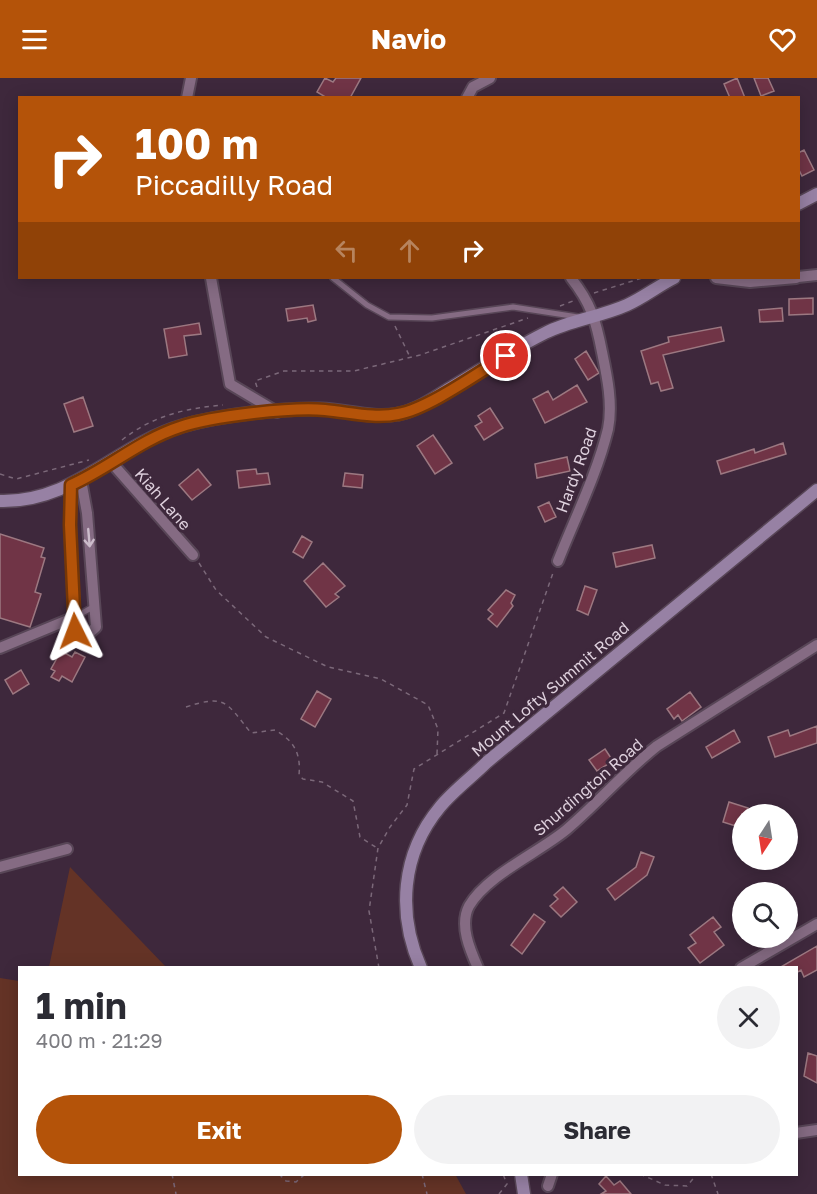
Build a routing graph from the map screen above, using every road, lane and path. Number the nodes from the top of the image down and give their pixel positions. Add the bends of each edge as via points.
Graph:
1 (191, 78) edge
2 (490, 78) edge
3 (188, 96) edge
4 (467, 96) edge
5 (817, 194) edge
6 (800, 203) edge
7 (817, 275) edge
8 (800, 277) edge
9 (211, 279) edge
10 (334, 279) edge
11 (572, 279) edge
12 (639, 279) edge
13 (672, 279) edge
14 (724, 279) edge
15 (778, 279) edge
16 (585, 296) junction
17 (544, 312) junction
18 (590, 316) junction
19 (389, 317) junction
20 (410, 358) junction
21 (261, 402) junction
22 (228, 404) dead end
23 (278, 412) junction
24 (119, 443) dead end
25 (91, 460) dead end
26 (111, 462) junction
27 (0, 474) edge
28 (76, 483) junction
29 (817, 490) edge
30 (0, 501) edge
31 (193, 555) joint
32 (558, 561) joint
33 (95, 607) junction
34 (75, 617) junction
35 (817, 645) edge
36 (0, 648) edge
37 (186, 707) dead end
38 (437, 755) junction
39 (378, 848) junction
40 (67, 849) dead end
41 (0, 867) edge
42 (817, 924) edge
43 (379, 966) edge
44 (420, 966) edge
45 (477, 966) edge
46 (744, 966) edge
47 (817, 1130) edge
48 (798, 1133) edge
49 (172, 1176) edge
50 (281, 1176) edge
51 (303, 1176) edge
52 (422, 1176) edge
53 (504, 1176) edge
54 (521, 1176) edge
55 (551, 1176) edge
56 (645, 1176) edge
57 (695, 1176) edge
58 (712, 1176) edge
59 (548, 1186) dead end
60 (176, 1194) edge
61 (427, 1194) edge
62 (499, 1194) edge
63 (524, 1194) edge
64 (718, 1194) edge

1 - 3 street
2 - 4 street via 473,87
5 - 6 main road
7 - 8 street
9 - 21 street via 230,384
10 - 19 lane
11 - 16 street, Hardy Road
12 - 16 path
13 - 18 main road via 626,305
14 - 15 street
16 - 17 path
16 - 18 street, Hardy Road
17 - 18 lane
17 - 19 lane via 513,307 432,318
17 - 20 path
18 - 23 main road via 546,332 428,402 399,414
18 - 32 street, Hardy Road via 610,393 608,427
19 - 20 path
20 - 21 path via 354,371 284,371 255,381
21 - 23 street
22 - 24 path via 165,415
23 - 26 main road via 180,426
25 - 27 path via 16,479
26 - 28 main road
26 - 31 street, Kiah Lane
28 - 30 main road via 25,502
28 -> 33 street
28 - 34 street via 70,525
29 - 44 main road, Mount Lofty Summit Road via 487,762 440,807 420,840 405,887 406,923
31 - 38 path via 216,590 266,637 328,667 381,679 428,705 438,729
32 - 38 path via 504,714
33 - 34 lane
33 - 34 street via 96,627 85,637 75,631
34 - 36 street
35 - 45 street, Shurdington Road via 635,763 563,832 480,891 468,908 466,924 467,944
37 - 39 path via 209,700 221,701 250,733 275,730 290,739 298,752 299,775 322,782 353,801 360,837
38 - 39 path via 414,769 407,806
39 - 43 path via 369,911
40 - 41 street
42 - 46 street
47 - 48 street
49 - 60 path
50 - 51 path via 296,1182
52 - 61 path
53 - 62 path via 507,1184
54 - 63 main road
55 - 59 street
56 - 57 path via 665,1185 687,1186
58 - 64 path

